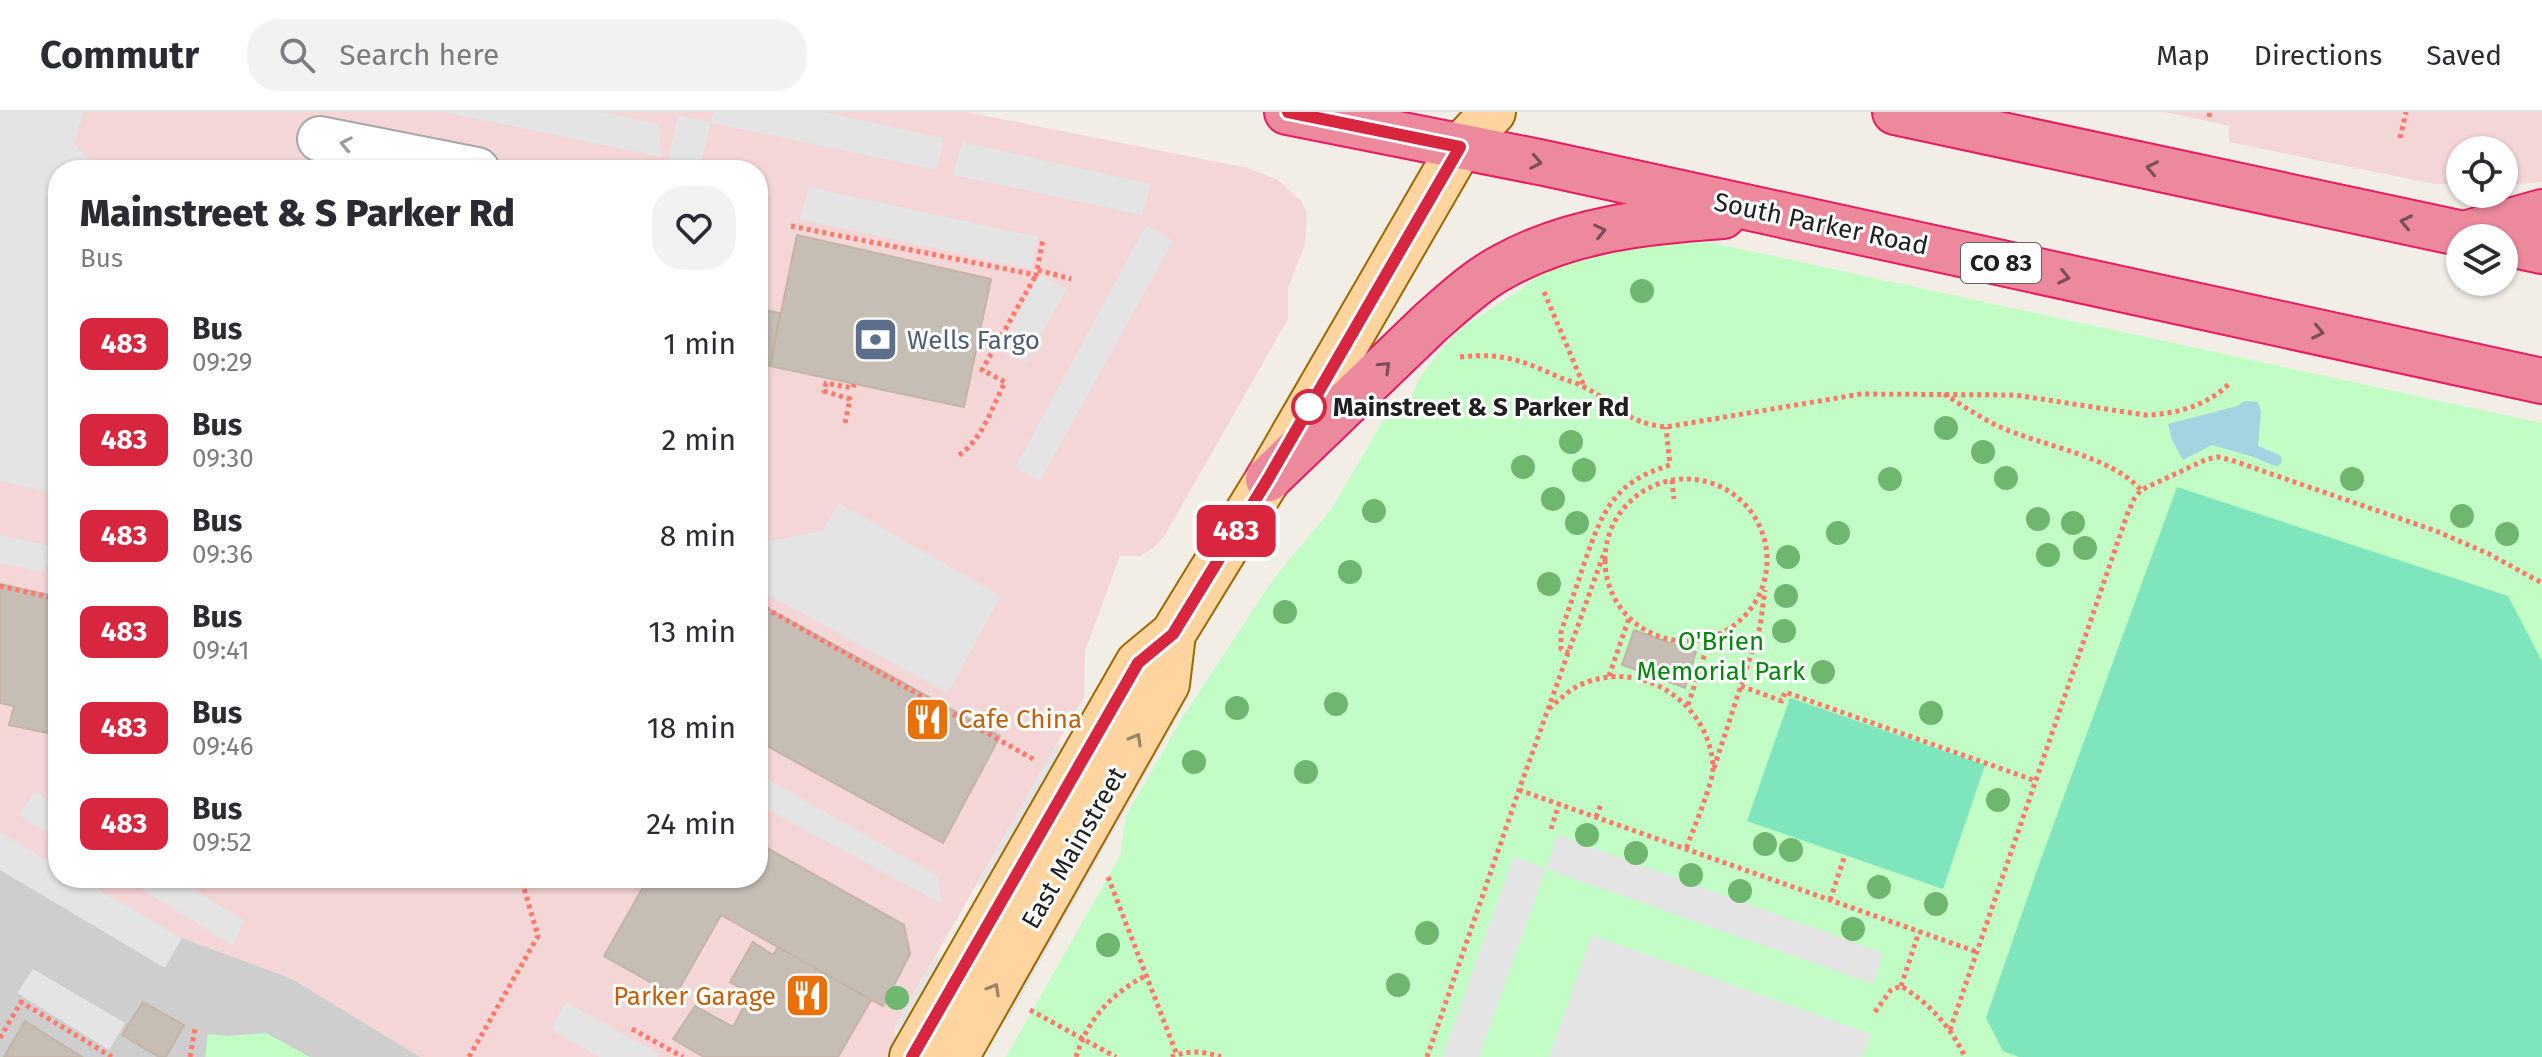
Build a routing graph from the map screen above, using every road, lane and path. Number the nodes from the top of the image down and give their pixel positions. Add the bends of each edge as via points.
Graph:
1 (1287, 112) edge
2 (1493, 112) edge
3 (1895, 112) edge
4 (2406, 112) edge
5 (1462, 130) edge
6 (2400, 138) dead end
7 (320, 139) dead end
8 (426, 160) edge
9 (1769, 212) junction
10 (2542, 212) edge
11 (2515, 224) edge
12 (791, 226) dead end
13 (2446, 230) edge
14 (1043, 239) dead end
15 (2518, 246) edge
16 (896, 247) junction
17 (2542, 251) edge
18 (893, 257) dead end
19 (1037, 273) junction
20 (1071, 279) dead end
21 (1543, 290) dead end
22 (1456, 357) dead end
23 (2542, 381) edge
24 (854, 384) dead end
25 (2229, 384) dead end
26 (1585, 387) junction
27 (1943, 394) junction
28 (845, 423) dead end
29 (1666, 427) junction
30 (959, 455) dead end
31 (1268, 479) junction
32 (1672, 480) junction
33 (2141, 490) junction
34 (1674, 499) dead end
35 (1604, 553) junction
36 (2542, 583) edge
37 (1766, 585) junction
38 (0, 586) edge
39 (48, 597) edge
40 (768, 610) edge
41 (1629, 618) junction
42 (1173, 634) junction
43 (1710, 637) junction
44 (1569, 653) junction
45 (1609, 676) junction
46 (1741, 686) junction
47 (1688, 705) junction
48 (1548, 709) junction
49 (1038, 761) dead end
50 (1714, 770) junction
51 (2036, 781) junction
52 (1519, 790) junction
53 (1602, 802) dead end
54 (1559, 804) junction
55 (1596, 817) junction
56 (1551, 829) dead end
57 (1686, 849) junction
58 (1845, 855) dead end
59 (1106, 869) dead end
60 (524, 888) edge
61 (1830, 900) junction
62 (1919, 932) junction
63 (1977, 952) junction
64 (1145, 976) junction
65 (1901, 986) junction
66 (1025, 1008) dead end
67 (1875, 1012) dead end
68 (195, 1028) dead end
69 (632, 1029) dead end
70 (1950, 1030) junction
71 (0, 1038) edge
72 (1082, 1038) junction
73 (1174, 1056) edge
74 (1427, 1056) edge
75 (112, 1057) edge
76 (190, 1057) edge
77 (469, 1057) edge
78 (683, 1057) edge
79 (912, 1057) edge
80 (956, 1057) edge
81 (1076, 1057) edge
82 (1116, 1057) edge
83 (1221, 1057) edge
84 (1417, 1057) edge
85 (1965, 1057) edge

1 - 5 highway, South Parker Road / CO 83
2 - 5 main road, East Mainstreet
13 -> 3 highway
4 - 6 path
5 -> 9 highway, South Parker Road / CO 83
5 - 31 main road, East Mainstreet
8 -> 7 lane
9 -> 23 highway, South Parker Road / CO 83
31 -> 9 highway via 1431,322 1502,267 1554,244 1608,229
10 - 11 highway
12 - 16 path
14 - 19 path
15 - 17 highway
16 - 18 path
16 - 19 path
19 - 20 path
19 - 30 path via 982,370 1005,382 977,438
21 - 26 path
22 - 26 path via 1511,357
24 - 28 path via 853,388 826,383 824,391 850,399
25 - 27 path via 2202,403 2145,415 2015,395
26 - 29 path via 1627,417
27 - 29 path via 1861,394
27 - 33 path via 1998,426 2111,468
29 - 44 path via 1670,465 1625,487 1599,522 1561,632 1561,649
31 - 42 main road, East Mainstreet
32 - 34 path
32 - 35 path via 1650,487 1630,502 1615,521
32 - 37 path via 1716,483 1744,503 1765,542
33 - 36 path via 2207,459 2231,460 2436,531
33 - 51 path via 2127,515
35 - 41 path via 1609,588
35 - 44 path
37 - 43 path via 1747,614
37 - 46 path via 1760,627
38 - 39 path
40 - 49 path
41 - 43 path via 1667,638
41 - 45 path
42 - 79 main road, East Mainstreet via 1138,663
80 -> 42 main road, East Mainstreet via 1167,684
43 - 47 path
44 - 48 path
45 - 47 path via 1659,686
45 - 48 path via 1576,686
46 - 50 path
46 - 51 path via 1782,701 1785,692
47 - 50 path
48 - 52 path
50 - 57 path
51 - 63 path
52 - 54 path
52 - 74 path
53 - 55 path
54 - 55 path
54 - 56 path
55 - 57 path
57 - 61 path
58 - 61 path
59 - 64 path
60 - 77 path via 538,936
61 - 62 path
62 - 63 path
62 - 65 path
63 - 70 path
64 - 72 path via 1114,995
64 - 73 path
65 - 67 path via 1891,990
65 - 70 path
66 - 72 path
68 - 76 path
69 - 78 path
70 - 85 path
71 - 75 path via 21,1002
72 - 81 path
72 - 82 path
73 - 83 path via 1206,1052
74 - 84 path

